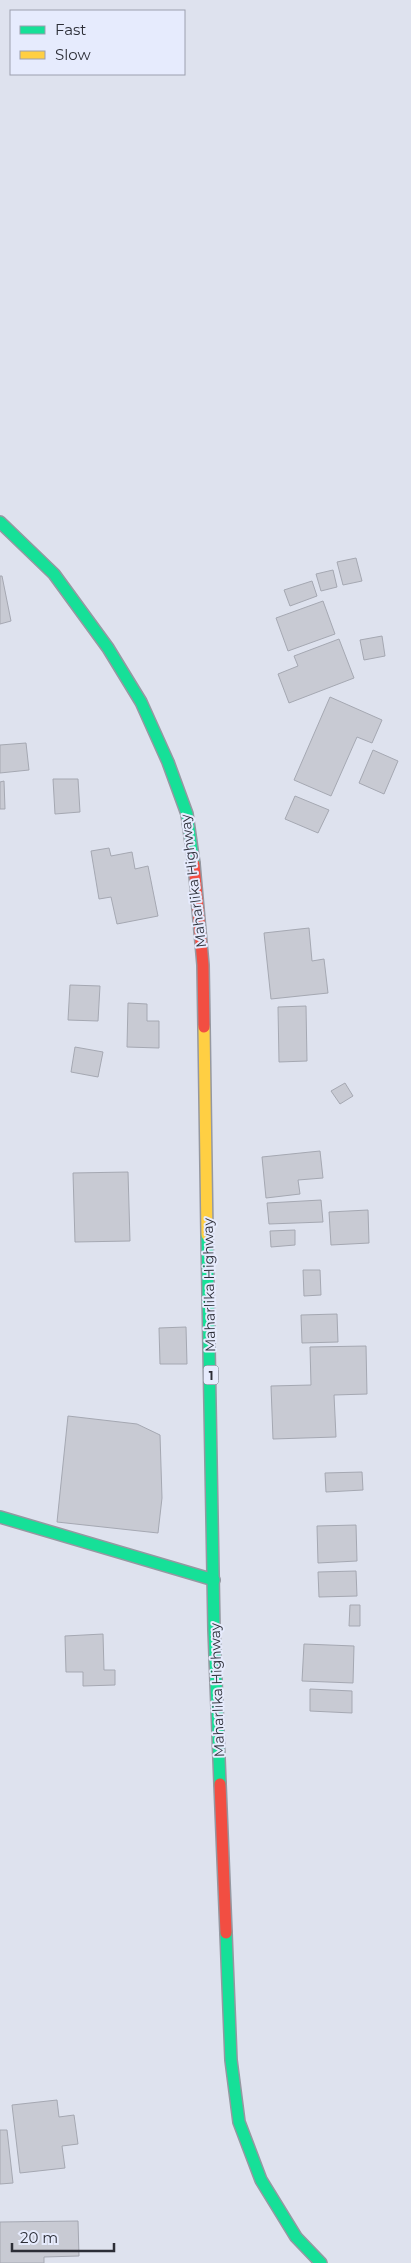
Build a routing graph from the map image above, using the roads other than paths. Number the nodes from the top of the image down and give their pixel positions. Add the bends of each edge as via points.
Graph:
1 (0, 522) edge
2 (0, 1517) edge
3 (214, 1580) junction
4 (321, 2263) edge

1 - 3 main road, Maharlika Highway / 1 via 54,574 108,648 141,702 187,814 203,965
2 - 3 main road
3 - 4 main road, Maharlika Highway / 1 via 231,2060 239,2122 261,2180 296,2237

